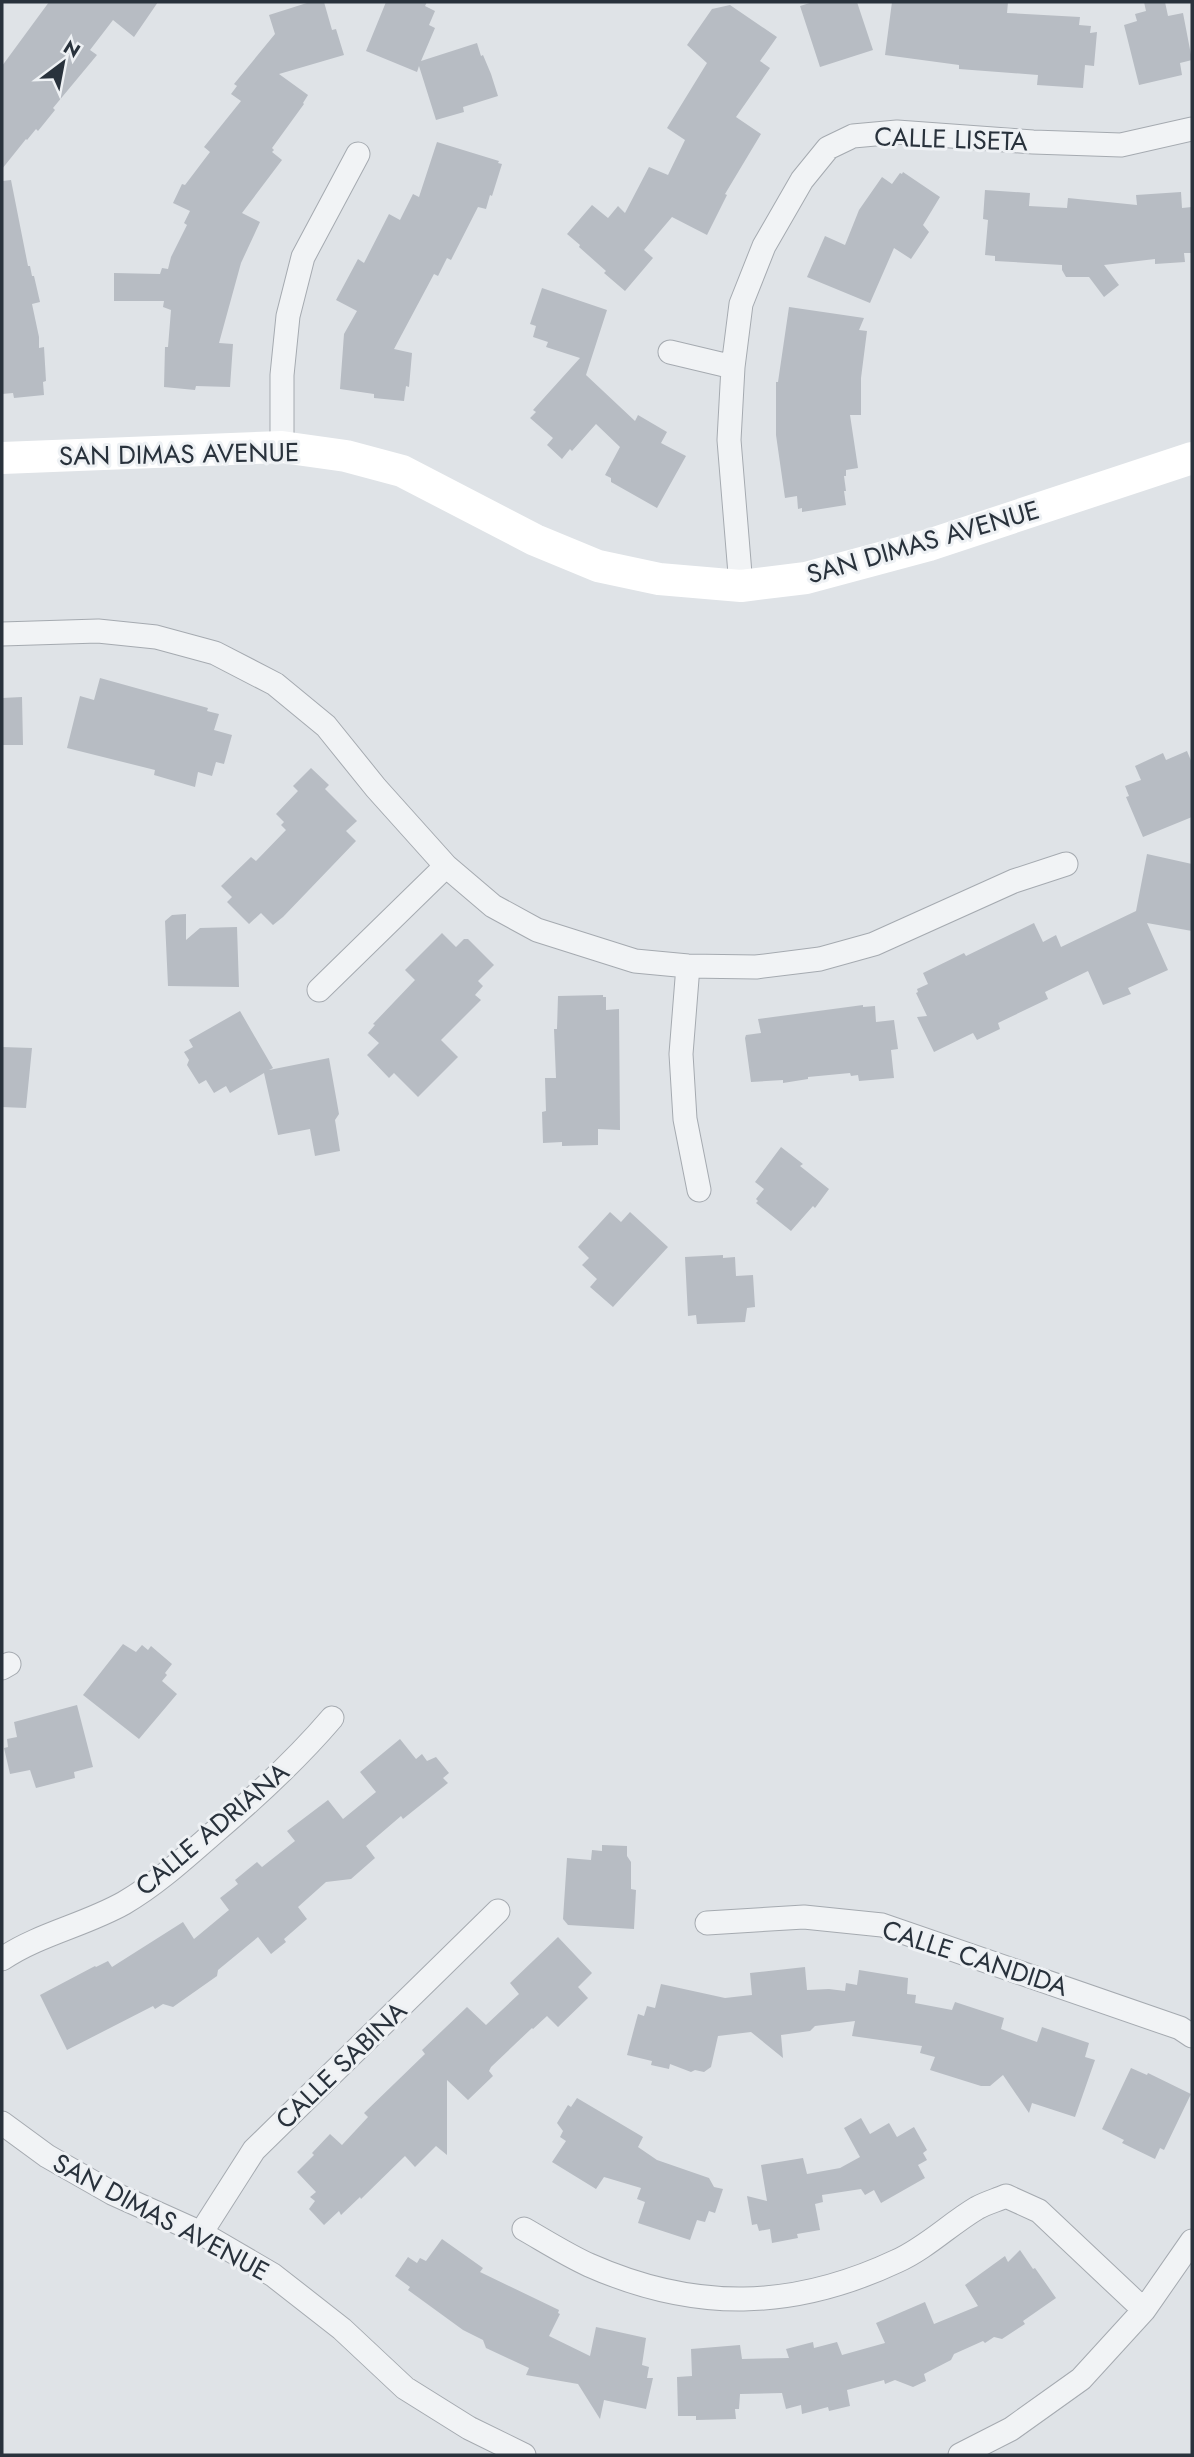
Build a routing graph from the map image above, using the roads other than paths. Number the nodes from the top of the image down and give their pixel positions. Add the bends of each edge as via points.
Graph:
1 (1192, 129) edge
2 (358, 154) dead end
3 (670, 352) dead end
4 (733, 367) junction
5 (282, 447) junction
6 (2, 458) edge
7 (1192, 458) edge
8 (741, 586) junction
9 (2, 634) edge
10 (1066, 864) dead end
11 (446, 866) junction
12 (688, 966) junction
13 (319, 990) dead end
14 (699, 1190) dead end
15 (332, 1718) dead end
16 (498, 1911) dead end
17 (707, 1923) dead end
18 (2, 1959) edge
19 (1192, 2036) edge
20 (2, 2123) edge
21 (524, 2229) dead end
22 (201, 2233) junction
23 (1192, 2241) edge
24 (1144, 2310) junction
25 (524, 2455) edge
26 (960, 2455) edge

1 - 4 street, CALLE LISETA via 1121,145 897,132 853,136 828,148 802,180 764,246 741,304
2 - 5 street via 303,257 288,316
3 - 4 street
4 - 8 street, CALLE LISETA via 729,440
5 - 6 street, SAN DIMAS AVENUE
5 - 8 street, SAN DIMAS AVENUE via 346,456 402,471 535,540 598,566 659,579
7 - 8 street, SAN DIMAS AVENUE via 929,545 806,578
9 - 11 street via 98,631 156,637 215,653 275,684 326,726
10 - 12 street via 1014,881 874,944 820,959 756,967
11 - 12 street via 493,906 537,930 635,961
11 - 13 street
12 - 14 street via 681,1054 685,1119
15 - 18 street, CALLE ADRIANA via 262,1791 170,1871 122,1903
16 - 22 street, CALLE SABINA via 254,2150
17 - 19 street, CALLE CANDIDA via 804,1917 882,1925
20 - 22 street, SAN DIMAS AVENUE via 47,2156 112,2193
21 - 24 street via 588,2265 645,2287 707,2299 771,2299 833,2287 899,2260 979,2207 1006,2196 1039,2211
22 - 25 street, SAN DIMAS AVENUE via 273,2275 342,2329 405,2388
23 - 24 street
24 - 26 street via 1081,2379 1011,2429

